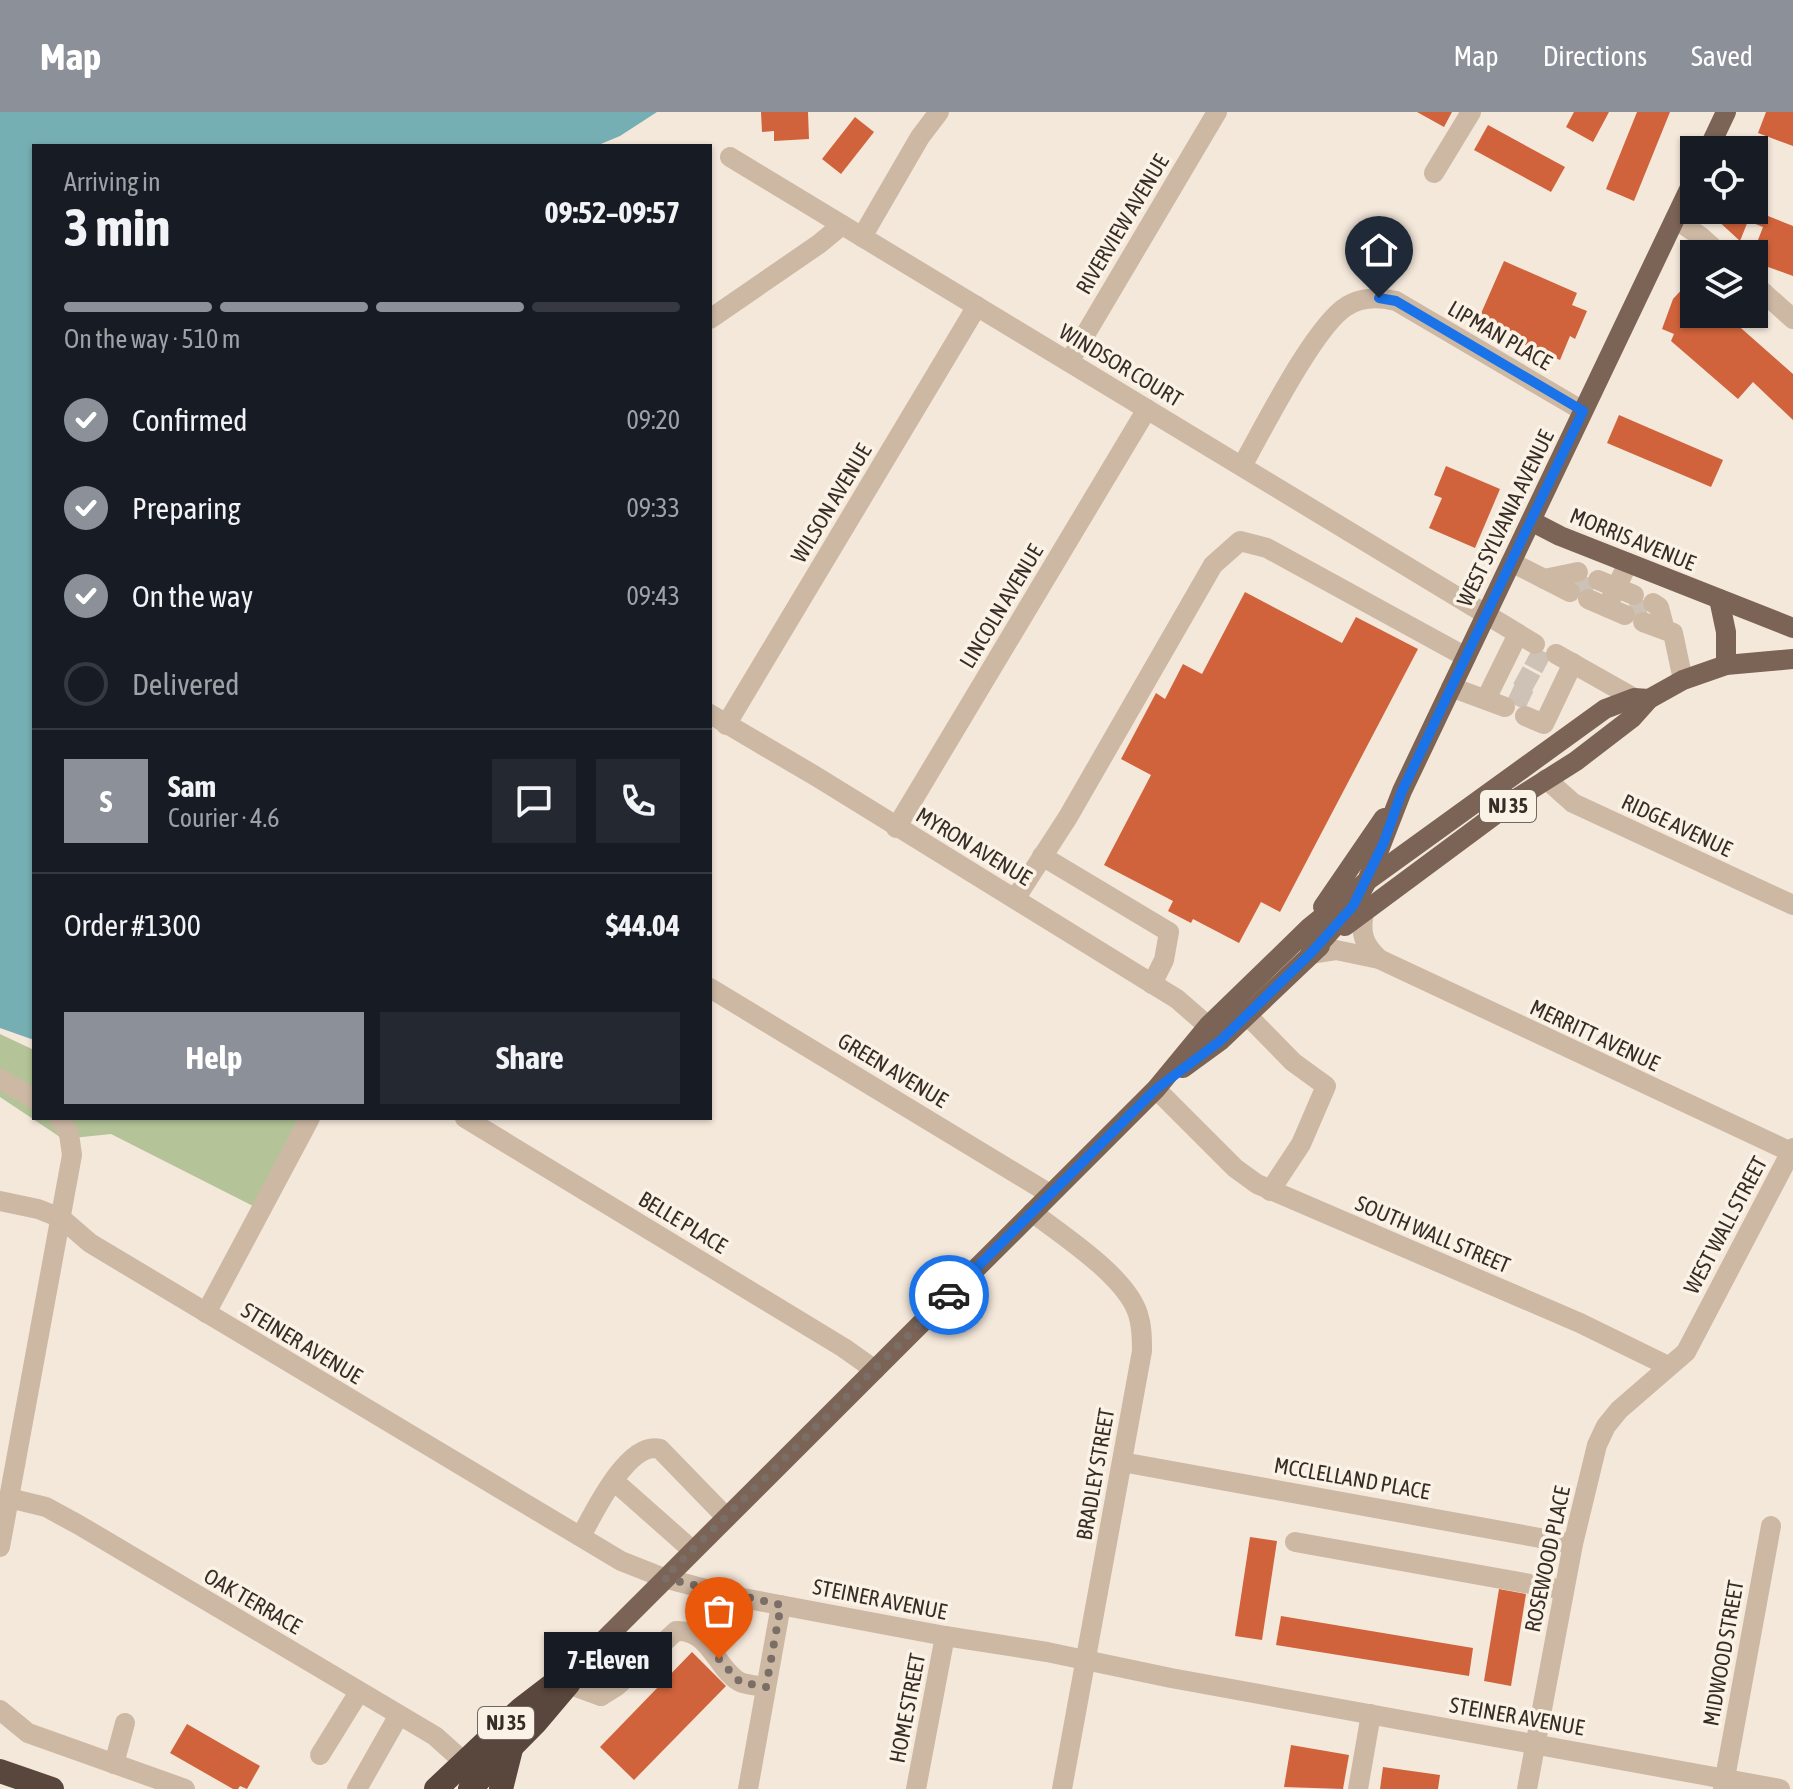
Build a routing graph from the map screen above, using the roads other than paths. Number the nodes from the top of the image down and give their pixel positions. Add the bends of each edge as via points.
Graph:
1 (939, 112) edge
2 (1217, 112) edge
3 (1471, 112) edge
4 (1726, 112) edge
5 (1715, 136) edge
6 (730, 157) dead end
7 (1434, 173) dead end
8 (1680, 208) edge
9 (1675, 219) junction
10 (842, 225) junction
11 (862, 237) junction
12 (1704, 240) edge
13 (1768, 297) edge
14 (977, 306) junction
15 (712, 318) edge
16 (1793, 319) edge
17 (1069, 362) junction
18 (1147, 409) junction
19 (1583, 411) junction
20 (1242, 466) junction
21 (1531, 521) junction
22 (1511, 562) junction
23 (1628, 563) junction
24 (1610, 598) junction
25 (1719, 599) junction
26 (1486, 613) junction
27 (1793, 628) edge
28 (1466, 657) junction
29 (1793, 659) edge
30 (1726, 665) junction
31 (1683, 680) junction
32 (1451, 687) junction
33 (1642, 698) junction
34 (718, 720) edge
35 (1555, 744) junction
36 (1546, 779) junction
37 (1402, 791) junction
38 (896, 828) junction
39 (1042, 856) junction
40 (1367, 881) junction
41 (1015, 899) junction
42 (1793, 905) edge
43 (1364, 912) junction
44 (1310, 927) junction
45 (1310, 954) junction
46 (1379, 959) junction
47 (1152, 984) junction
48 (712, 989) edge
49 (1247, 1015) junction
50 (1208, 1026) junction
51 (0, 1079) edge
52 (1156, 1089) junction
53 (32, 1098) edge
54 (60, 1120) edge
55 (309, 1120) edge
56 (468, 1120) edge
57 (1792, 1150) edge
58 (1270, 1191) junction
59 (1050, 1194) junction
60 (0, 1201) edge
61 (1032, 1212) junction
62 (61, 1218) junction
63 (206, 1313) junction
64 (1668, 1366) junction
65 (875, 1370) junction
66 (1122, 1462) junction
67 (614, 1481) junction
68 (9, 1498) junction
69 (726, 1517) junction
70 (1771, 1526) dead end
71 (581, 1536) junction
72 (1295, 1542) dead end
73 (1573, 1544) junction
74 (0, 1547) edge
75 (692, 1550) junction
76 (664, 1578) junction
77 (1564, 1590) junction
78 (781, 1605) junction
79 (945, 1636) junction
80 (585, 1660) junction
81 (1085, 1660) junction
82 (568, 1684) junction
83 (766, 1687) junction
84 (359, 1692) junction
85 (601, 1696) junction
86 (0, 1710) edge
87 (1371, 1714) junction
88 (399, 1715) junction
89 (125, 1723) dead end
90 (1535, 1744) junction
91 (511, 1748) junction
92 (320, 1755) dead end
93 (464, 1762) junction
94 (114, 1764) junction
95 (0, 1771) edge
96 (1724, 1784) edge
97 (52, 1789) edge
98 (185, 1789) edge
99 (357, 1789) edge
100 (436, 1789) edge
101 (470, 1789) edge
102 (501, 1789) edge
103 (748, 1789) edge
104 (916, 1789) edge
105 (1062, 1789) edge
106 (1358, 1789) edge
107 (1527, 1789) edge
108 (1780, 1789) edge

1 - 11 street
2 - 17 street, RIVERVIEW AVENUE
3 - 7 street
4 - 5 main road
6 - 10 street, WINDSOR COURT
8 - 9 main road, WEST SYLVANIA AVENUE
9 - 12 street
9 - 19 main road, WEST SYLVANIA AVENUE
10 - 11 street, WINDSOR COURT
10 - 15 street
11 - 14 street, WINDSOR COURT
13 - 16 street
14 - 17 street, WINDSOR COURT
14 - 34 street, WILSON AVENUE
17 - 18 street, WINDSOR COURT
18 - 20 street, WINDSOR COURT
18 - 38 street, LINCOLN AVENUE
19 - 20 street, LIPMAN PLACE via 1396,301 1360,301 1325,326
19 - 21 main road, WEST SYLVANIA AVENUE
20 - 26 street, WINDSOR COURT
21 - 22 main road, WEST SYLVANIA AVENUE
21 - 23 main road, MORRIS AVENUE
22 - 24 street
22 - 26 main road, WEST SYLVANIA AVENUE
23 - 24 street
23 - 25 main road, MORRIS AVENUE
24 - 31 street via 1673,633
25 - 27 main road, MORRIS AVENUE
25 - 30 main road
26 - 28 main road, WEST SYLVANIA AVENUE
26 - 32 street, WINDSOR COURT via 1523,645 1502,687
28 - 32 main road, WEST SYLVANIA AVENUE
28 - 39 street via 1267,548 1240,541 1213,565
29 - 30 main road, NJ 35
30 - 31 main road, NJ 35
31 - 33 main road, NJ 35
32 - 37 main road, WEST SYLVANIA AVENUE
33 - 35 main road, NJ 35 via 1605,709
33 - 35 street via 1561,664 1541,706
33 - 36 main road, NJ 35 via 1632,718
34 - 38 street, MYRON AVENUE
35 - 40 main road, NJ 35
36 - 42 street, RIDGE AVENUE via 1573,803
36 - 43 main road, NJ 35
37 - 40 main road, WEST SYLVANIA AVENUE
37 - 44 main road, WEST SYLVANIA AVENUE
38 - 41 street, MYRON AVENUE
39 - 41 street
39 - 47 street via 1169,932
40 - 44 main road, NJ 35
40 - 45 main road, WEST SYLVANIA AVENUE via 1353,906
41 - 47 street, MYRON AVENUE
43 - 45 main road, NJ 35
43 - 46 street via 1362,935
44 - 50 main road, NJ 35
45 - 46 street, MERRITT AVENUE via 1336,950
45 - 49 main road, NJ 35
46 - 57 street, MERRITT AVENUE
47 - 50 street, MYRON AVENUE
48 - 59 street, GREEN AVENUE
49 - 52 main road, NJ 35
49 - 58 street via 1293,1062 1326,1086 1301,1144
50 - 52 main road, NJ 35
51 - 53 street
52 - 58 street, SOUTH WALL STREET via 1235,1168
52 - 59 main road, NJ 35
54 - 62 street via 72,1155
55 - 63 street
56 - 65 street, BELLE PLACE
57 - 64 street, WEST WALL STREET via 1686,1352
58 - 64 street, SOUTH WALL STREET
59 - 61 main road, NJ 35
60 - 62 street, STEINER AVENUE
61 - 65 main road, NJ 35
61 - 66 street, BRADLEY STREET via 1104,1269 1138,1313 1142,1351
62 - 63 street, STEINER AVENUE via 90,1243
62 - 68 street
63 - 71 street, STEINER AVENUE
64 - 73 street, ROSEWOOD PLACE via 1606,1426
65 - 69 main road, NJ 35
66 - 73 street, MCCLELLAND PLACE
66 - 81 street, BRADLEY STREET
67 - 69 street via 620,1470 654,1447
67 - 71 street
67 - 75 street
68 - 74 street
68 - 84 street, OAK TERRACE via 46,1507 79,1525
69 - 75 main road, NJ 35
70 - 96 street, MIDWOOD STREET
71 - 76 street, STEINER AVENUE via 621,1561
72 - 77 street
73 - 77 street, ROSEWOOD PLACE
75 - 76 main road, NJ 35
76 - 78 street, STEINER AVENUE
76 - 80 main road, NJ 35
77 - 90 street, ROSEWOOD PLACE
78 - 79 street, STEINER AVENUE
78 - 83 street
79 - 81 street, STEINER AVENUE
79 - 104 street, HOME STREET
80 - 82 highway, NJ 35
80 - 85 street
80 - 93 highway, NJ 35
81 - 87 street, STEINER AVENUE
81 - 105 street, BRADLEY STREET
82 - 85 street
82 - 91 highway, NJ 35
83 - 85 street via 740,1682 698,1636 685,1630 676,1631
83 - 103 street
84 - 88 street, OAK TERRACE
84 - 92 street
86 - 94 street via 28,1733
87 - 90 street, STEINER AVENUE
87 - 106 street
88 - 93 street, OAK TERRACE via 435,1736
88 - 99 street
89 - 94 street
90 - 96 street, STEINER AVENUE
90 - 107 street, ROSEWOOD PLACE
91 - 101 highway, NJ 35
91 - 102 highway
93 - 100 highway, NJ 35
94 - 98 street
95 - 97 highway
96 - 108 street, STEINER AVENUE

